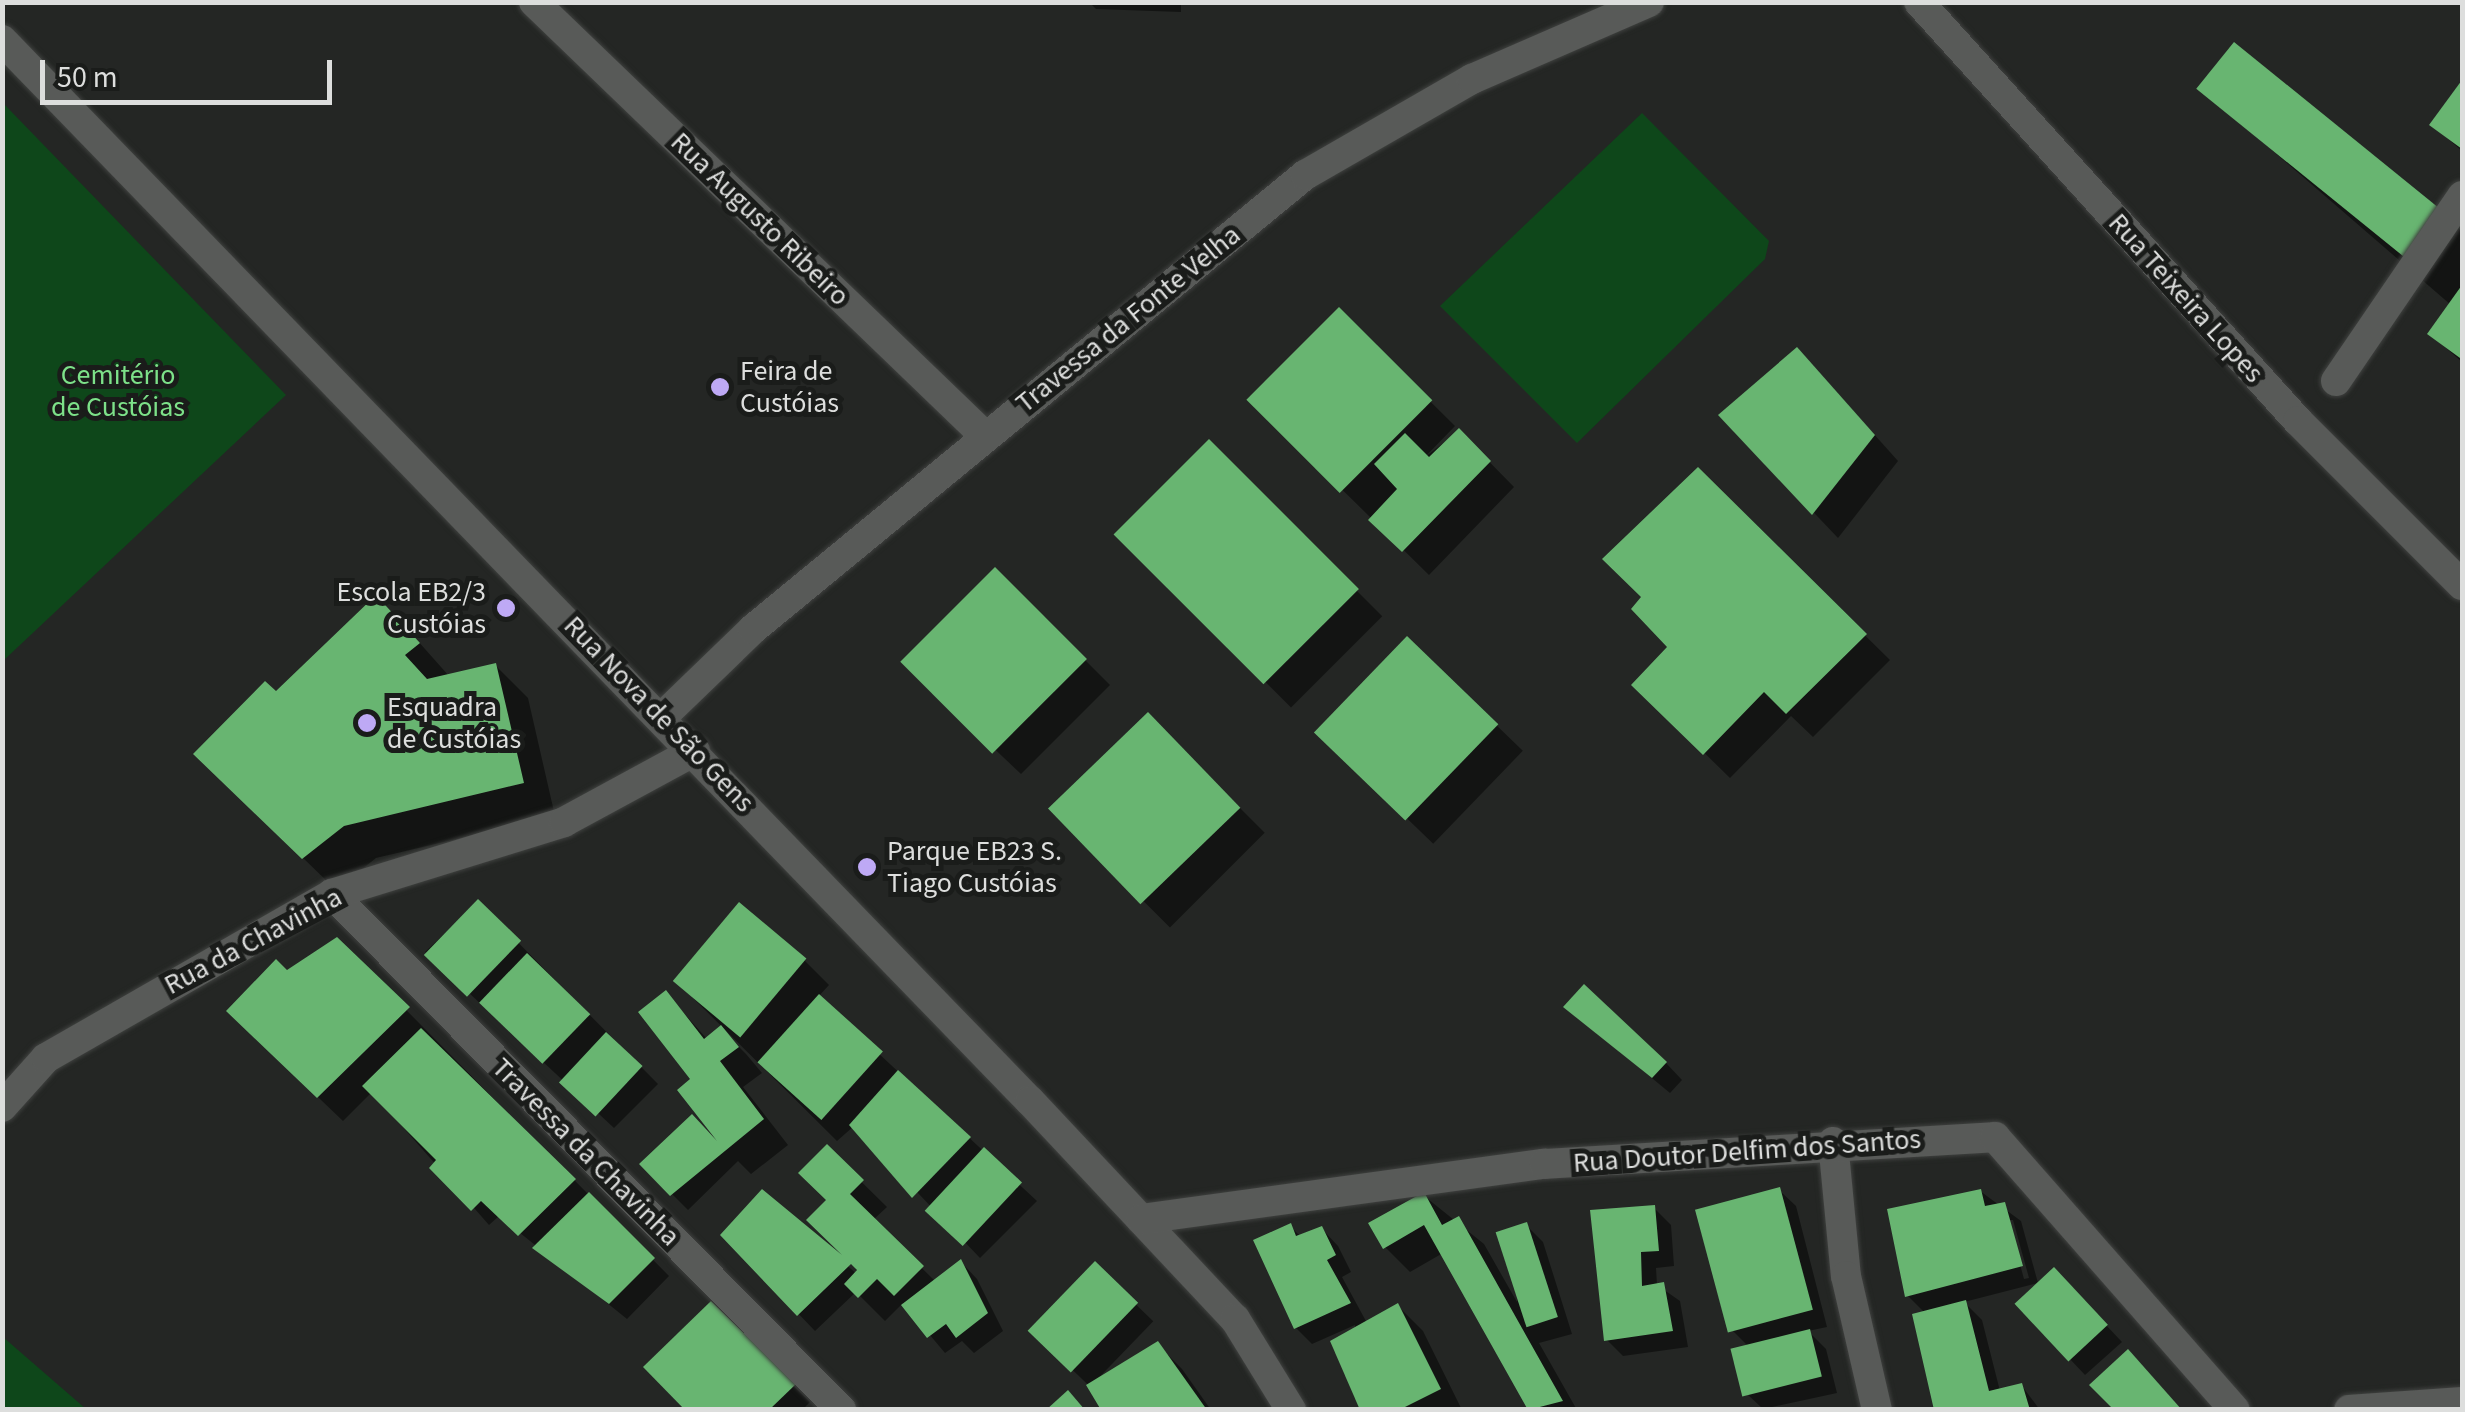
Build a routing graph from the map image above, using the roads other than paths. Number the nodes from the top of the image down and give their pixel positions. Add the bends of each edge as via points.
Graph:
1 (534, 2) edge
2 (1648, 2) edge
3 (1919, 2) edge
4 (2, 40) edge
5 (2462, 196) edge
6 (2336, 381) dead end
7 (986, 436) junction
8 (2462, 585) edge
9 (662, 717) junction
10 (695, 752) junction
11 (332, 894) junction
12 (2, 1107) edge
13 (1833, 1142) junction
14 (1140, 1218) junction
15 (2462, 1402) edge
16 (840, 1410) edge
17 (1291, 1410) edge
18 (1877, 1410) edge
19 (2235, 1410) edge
20 (2349, 1410) edge

1 - 7 street, Rua Augusto Ribeiro
2 - 7 street, Travessa da Fonte Velha via 1472,79 1306,175
3 - 8 street, Rua Teixeira Lopes via 2298,421
4 - 9 street, Rua Nova de São Gens
5 - 6 street
7 - 9 street, Travessa da Fonte Velha
9 - 10 street, Rua Nova de São Gens
10 - 11 street, Rua da Chavinha via 564,822
10 - 14 street, Rua Nova de São Gens
11 - 12 street, Rua da Chavinha via 46,1058
11 - 16 street, Travessa da Chavinha
13 - 14 street, Rua Doutor Delfim dos Santos via 1544,1164
13 - 18 street via 1846,1276
13 - 19 street, Rua Doutor Delfim dos Santos via 1995,1137
14 - 17 street, Rua Nova de São Gens via 1235,1319
15 - 20 street

